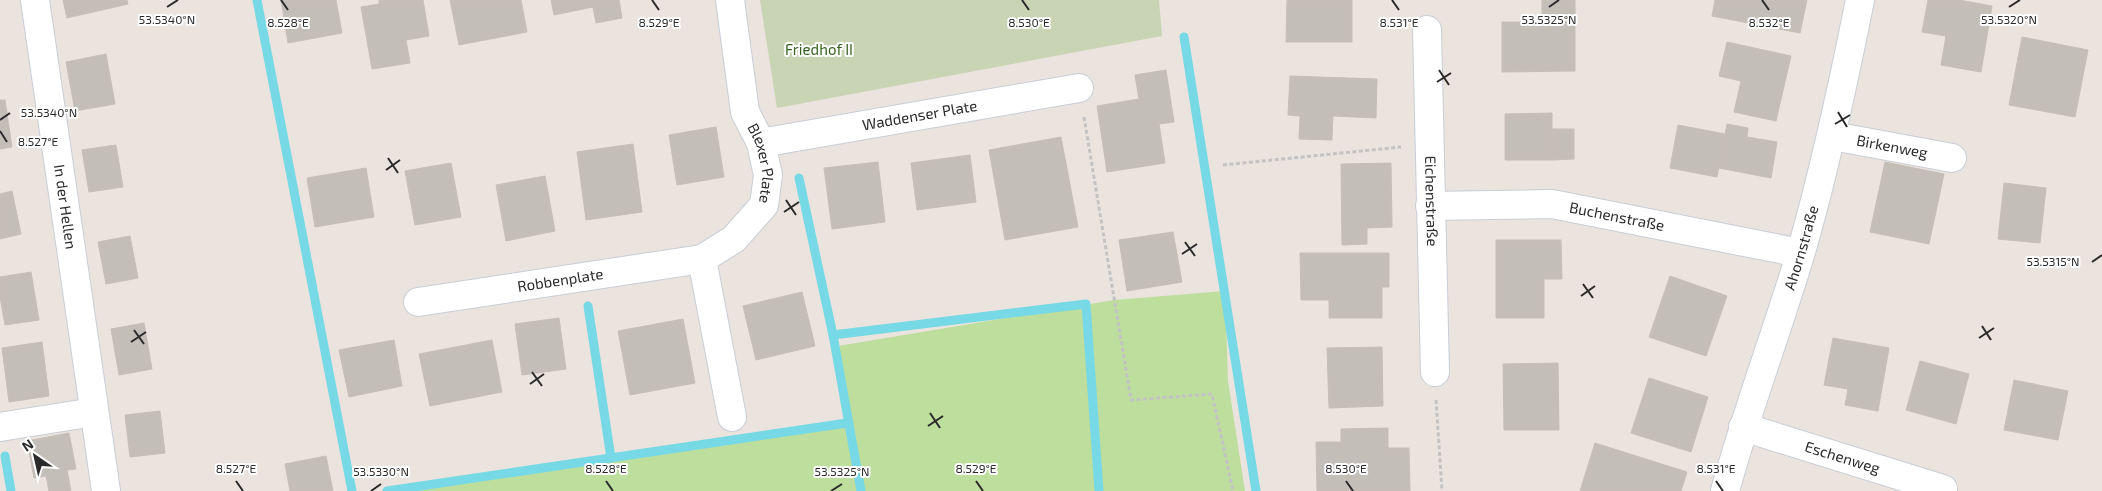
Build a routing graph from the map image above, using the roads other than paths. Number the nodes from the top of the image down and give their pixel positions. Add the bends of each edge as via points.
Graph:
1 (35, 0) edge
2 (730, 0) edge
3 (1860, 0) edge
4 (1427, 30) dead end
5 (1079, 88) road end
6 (1833, 136) junction
7 (761, 143) junction
8 (1952, 158) dead end
9 (1430, 206) junction
10 (1800, 253) junction
11 (702, 259) junction
12 (418, 302) dead end
13 (1434, 372) road end
14 (94, 412) junction
15 (732, 417) dead end
16 (0, 427) edge
17 (1742, 427) junction
18 (1943, 489) dead end
19 (106, 491) edge
20 (1725, 491) edge

1 - 14 street, In der Hellen
2 - 7 street, Blexer Plate via 745,112
3 - 6 street, Ahornstraße
4 - 9 street, Eichenstraße
5 - 7 street, Waddenser Plate
6 - 8 street, Birkenweg
6 - 10 street, Ahornstraße
7 - 11 street, Blexer Plate via 768,175 764,205 734,239
9 - 10 street, Buchenstraße via 1552,204
9 - 13 street, Eichenstraße
10 - 17 street, Ahornstraße
11 - 12 street, Robbenplate
11 - 15 street
14 - 16 street
14 - 19 street, In der Hellen
17 - 18 street, Eschenweg
17 - 20 street, Ahornstraße

